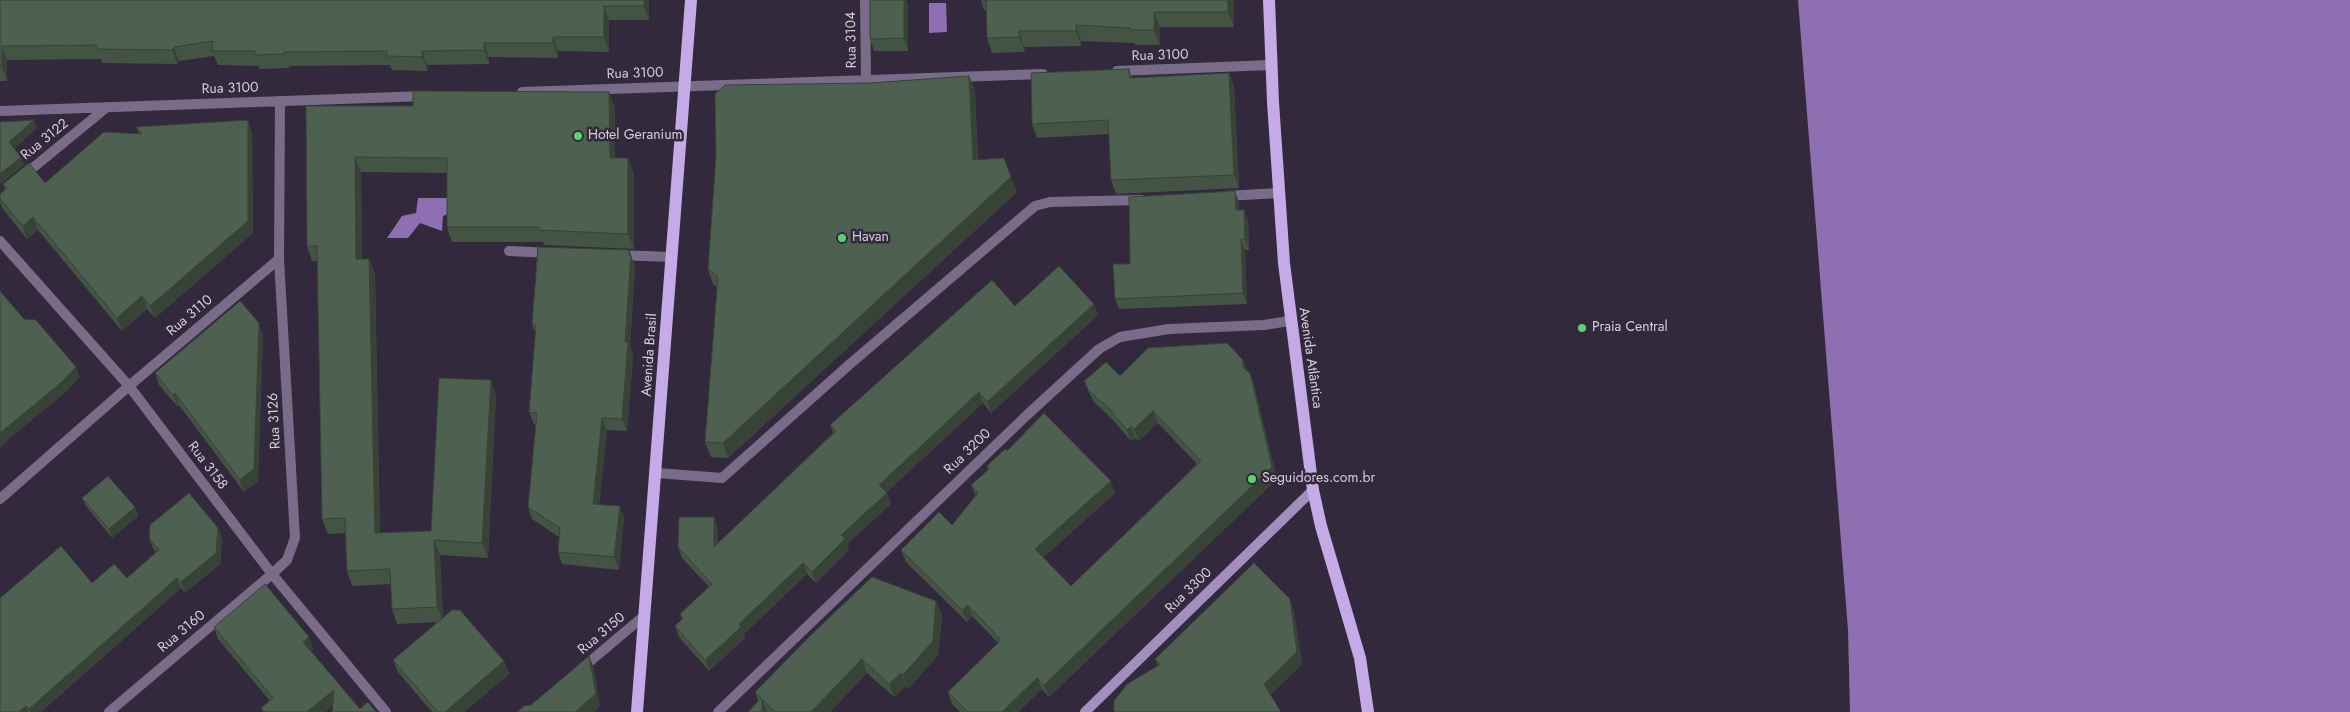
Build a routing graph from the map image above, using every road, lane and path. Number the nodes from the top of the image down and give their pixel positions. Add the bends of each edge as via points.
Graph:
1 (691, 0) edge
2 (866, 0) edge
3 (1269, 0) edge
4 (1271, 65) junction
5 (1102, 72) edge
6 (1053, 73) edge
7 (866, 80) junction
8 (684, 86) junction
9 (514, 92) edge
10 (436, 95) edge
11 (280, 101) junction
12 (107, 107) junction
13 (0, 111) edge
14 (12, 185) edge
15 (1279, 194) junction
16 (1212, 196) edge
17 (1148, 200) edge
18 (0, 241) edge
19 (509, 251) dead end
20 (567, 253) edge
21 (605, 255) edge
22 (672, 257) junction
23 (279, 259) junction
24 (1289, 321) junction
25 (129, 386) junction
26 (657, 473) junction
27 (1313, 490) junction
28 (0, 500) edge
29 (272, 574) junction
30 (645, 615) junction
31 (577, 673) edge
32 (109, 712) edge
33 (386, 712) edge
34 (637, 712) edge
35 (718, 712) edge
36 (1085, 712) edge
37 (1368, 712) edge

1 - 8 main road, Avenida Brasil
2 - 7 street, Rua 3104
3 - 4 main road, Avenida Atlântica
4 - 5 street, Rua 3100
4 - 15 main road, Avenida Atlântica
6 - 7 street, Rua 3100
7 - 8 street, Rua 3100
8 - 9 street, Rua 3100
8 - 22 main road, Avenida Brasil
10 - 11 street, Rua 3100
11 - 12 street, Rua 3100
11 - 23 street
12 - 13 street, Rua 3100
12 - 14 street, Rua 3122
15 - 16 street
15 - 24 main road, Avenida Atlântica
17 - 26 street via 1050,202 1036,206 722,478
18 - 25 street, Rua 3158
19 - 20 street
21 - 22 street
22 - 26 main road, Avenida Brasil
23 - 25 street, Rua 3110
23 - 29 street, Rua 3126 via 295,538 287,560
24 - 27 main road, Avenida Atlântica
24 - 35 street, Rua 3200 via 1170,329 1120,337 1100,349
25 - 28 street, Rua 3110
25 - 29 street, Rua 3158
26 - 30 main road, Avenida Brasil
27 - 36 street, Rua 3300
27 - 37 main road, Avenida Atlântica via 1360,658
29 - 32 street, Rua 3160
29 - 33 street, Rua 3158
30 - 31 street, Rua 3150
30 - 34 main road, Avenida Brasil

